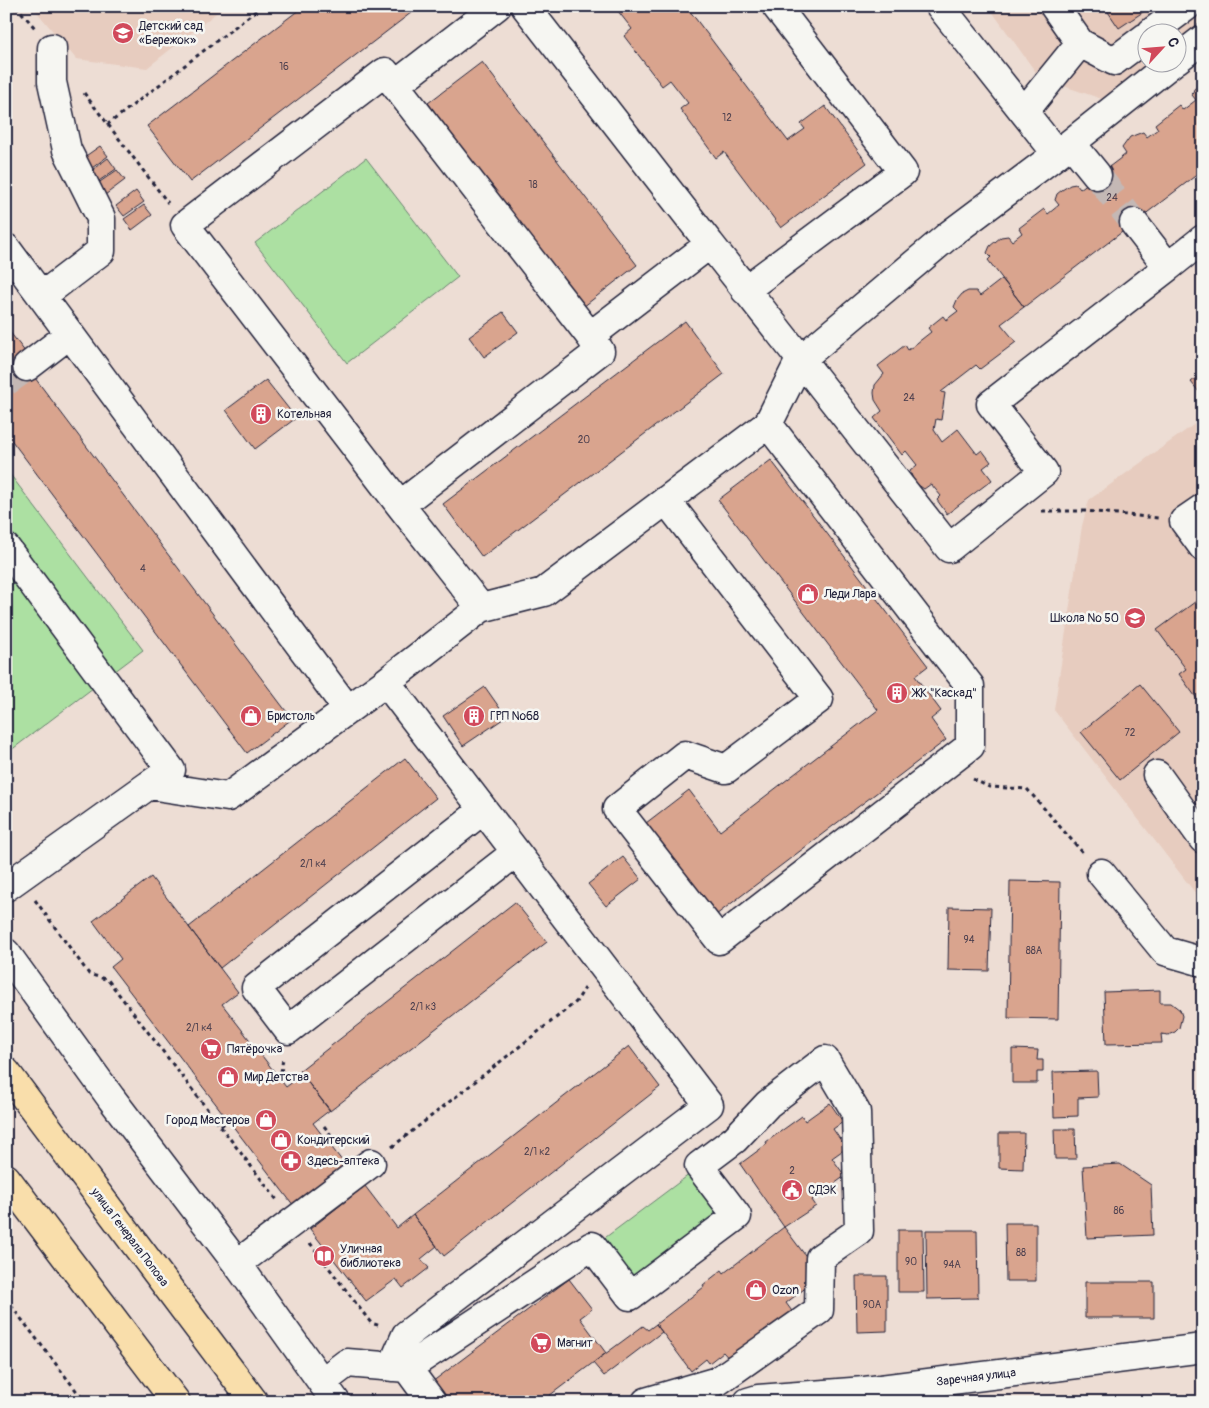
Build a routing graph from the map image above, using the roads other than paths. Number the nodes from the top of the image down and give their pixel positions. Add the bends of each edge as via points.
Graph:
1 (497, 6) edge
2 (525, 6) edge
3 (776, 6) edge
4 (940, 6) edge
5 (1054, 6) edge
6 (1187, 6) edge
7 (1165, 22) edge
8 (1203, 39) edge
9 (1080, 43) junction
10 (1136, 44) edge
11 (52, 48) road end
12 (1186, 52) edge
13 (1160, 72) edge
14 (394, 85) junction
15 (1024, 112) junction
16 (1064, 148) junction
17 (1097, 176) tunnel mouth
18 (1134, 223) tunnel mouth
19 (1203, 239) edge
20 (710, 244) junction
21 (6, 248) edge
22 (1168, 267) junction
23 (745, 290) junction
24 (42, 296) junction
25 (70, 334) junction
26 (590, 336) junction
27 (800, 360) junction
28 (27, 367) tunnel mouth
29 (768, 424) junction
30 (666, 500) junction
31 (400, 505) junction
32 (1194, 514) edge
33 (1203, 547) edge
34 (6, 548) edge
35 (481, 608) junction
36 (386, 682) junction
37 (348, 710) junction
38 (1157, 776) dead end
39 (149, 785) junction
40 (483, 810) junction
41 (1203, 839) edge
42 (515, 852) junction
43 (1101, 873) road end
44 (13, 883) edge
45 (6, 953) edge
46 (1203, 962) edge
47 (6, 1072) edge
48 (371, 1163) road end
49 (6, 1178) edge
50 (237, 1264) junction
51 (1203, 1348) edge
52 (400, 1367) junction
53 (329, 1392) edge
54 (168, 1399) edge
55 (755, 1401) edge
56 (254, 1402) edge
57 (432, 1402) edge
58 (646, 1402) edge

1 - 14 street
2 - 20 street
3 - 23 street via 902,172
4 - 15 street
5 - 9 street
6 - 7 street
8 - 12 street
9 - 10 street via 1114,61
9 - 15 street
11 - 24 street via 52,82 67,150 101,218 101,251
13 - 16 street
14 - 26 street
14 - 31 street via 385,72 186,226
15 - 16 street
16 - 17 street
16 - 27 street via 949,234
18 - 22 street
19 - 22 street
20 - 23 street
20 - 26 street
21 - 24 street
22 - 27 street via 991,404 1044,472 949,548
23 - 27 street
24 - 25 street
25 - 28 street
25 - 37 street
26 - 31 street via 600,351
27 - 29 street
29 - 30 street
29 - 30 street via 970,686 970,746 719,940 617,809 685,755 726,769 819,699
30 - 35 street via 544,592
31 - 35 street
32 - 33 street
34 - 39 street via 171,770
35 - 36 street
36 - 37 street
36 - 40 street
37 - 39 street via 228,797
38 - 41 street
39 - 44 street
40 - 42 street
40 - 42 street via 256,988 266,1002 288,1030
42 - 52 street via 709,1104 406,1335
43 - 46 street via 1165,951
45 - 50 street
47 - 56 main road, улица Генерала Попова
48 - 50 street
49 - 54 main road
50 - 53 street
51 - 55 street, Заречная улица
52 - 53 street via 347,1363
52 - 57 street
52 - 58 street via 592,1246 630,1296 737,1216 699,1166 735,1139 768,1104 825,1060 856,1112 859,1231 820,1258 819,1310 718,1381

